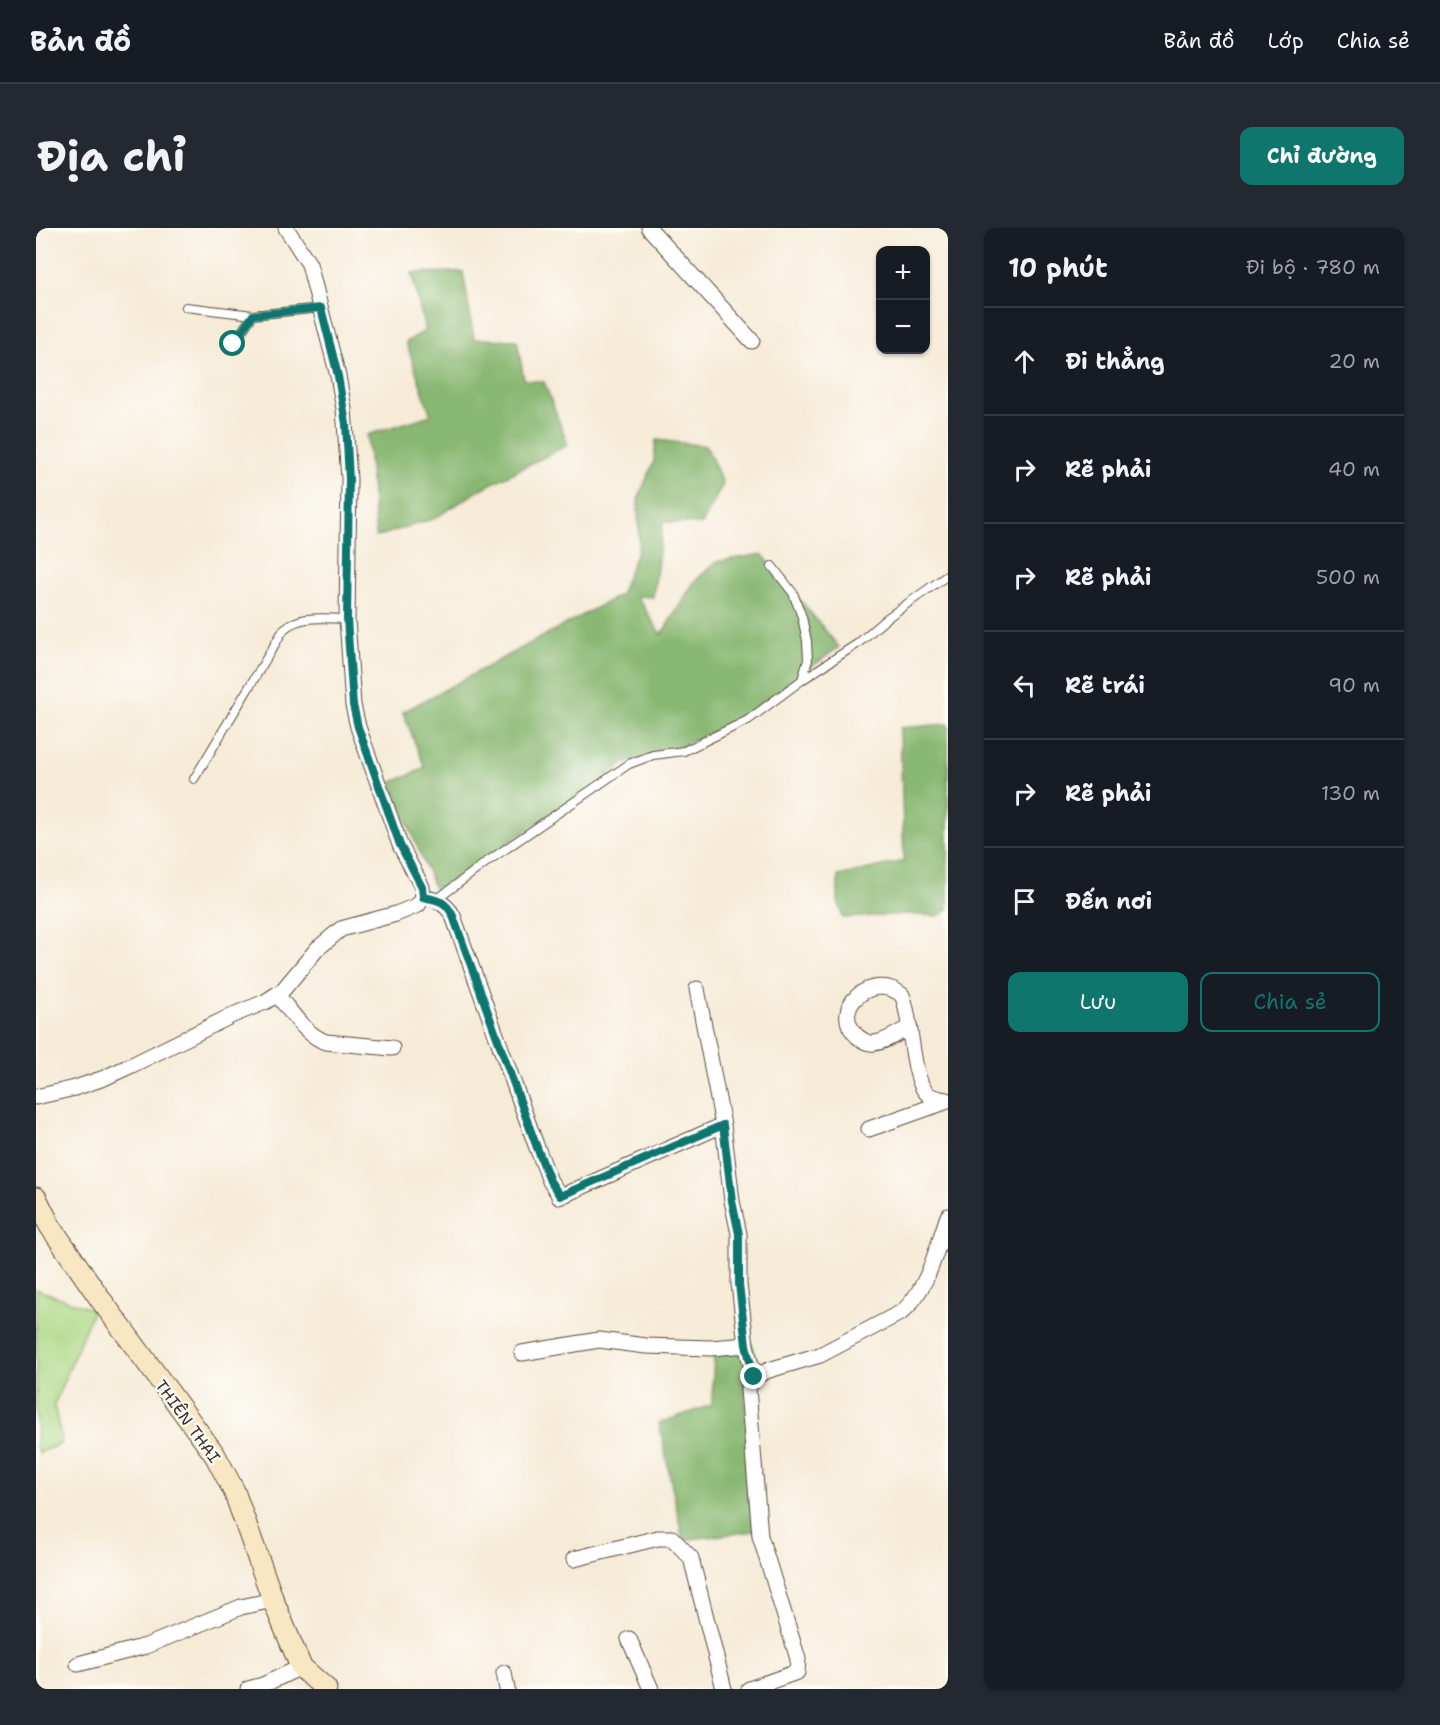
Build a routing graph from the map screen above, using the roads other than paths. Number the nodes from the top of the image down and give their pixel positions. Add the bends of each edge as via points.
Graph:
1 (286, 228) edge
2 (649, 228) edge
3 (186, 307) dead end
4 (321, 308) junction
5 (253, 315) junction
6 (752, 341) dead end
7 (233, 344) dead end
8 (772, 566) dead end
9 (948, 575) edge
10 (347, 619) junction
11 (802, 680) junction
12 (194, 779) dead end
13 (428, 898) junction
14 (697, 989) dead end
15 (277, 994) junction
16 (908, 1028) dead end
17 (392, 1048) dead end
18 (36, 1097) edge
19 (948, 1101) edge
20 (723, 1125) junction
21 (869, 1129) dead end
22 (36, 1198) edge
23 (948, 1216) edge
24 (746, 1345) junction
25 (522, 1353) dead end
26 (754, 1377) junction
27 (574, 1559) dead end
28 (273, 1600) junction
29 (629, 1639) dead end
30 (78, 1664) dead end
31 (301, 1668) junction
32 (504, 1673) dead end
33 (248, 1689) edge
34 (326, 1689) edge
35 (507, 1689) edge
36 (651, 1689) edge
37 (724, 1689) edge
38 (749, 1689) edge

1 - 4 street via 309,264
2 - 6 street
3 - 5 lane
4 - 5 lane
4 - 10 street via 346,424
5 - 7 lane
8 - 11 lane via 793,593 802,617 808,660
9 - 11 lane
10 - 12 lane via 304,618 284,629
10 - 13 street via 358,727 400,845
11 - 13 lane via 748,720 684,751 653,755 629,764 440,897
13 - 15 street via 396,914 341,929 317,949
13 - 20 street via 448,906 453,916 536,1145 559,1197
14 - 20 street
15 - 17 street via 318,1040
15 - 18 street via 104,1078
16 - 19 street via 921,1086 928,1095
19 - 21 street
20 - 24 street via 739,1234 739,1284
22 - 28 street, THIÊN THAI via 50,1226 101,1300 215,1455 234,1491
23 - 26 street via 923,1287 902,1312 820,1355
24 - 25 street via 646,1346 599,1340
24 - 26 street
26 - 38 street via 748,1400 760,1536 799,1666 797,1672
27 - 37 street via 672,1538 691,1558
28 - 30 street via 241,1607 146,1646
28 - 31 street, THIÊN THAI
29 - 36 street
31 - 33 street
31 - 34 street, THIÊN THAI
32 - 35 street

